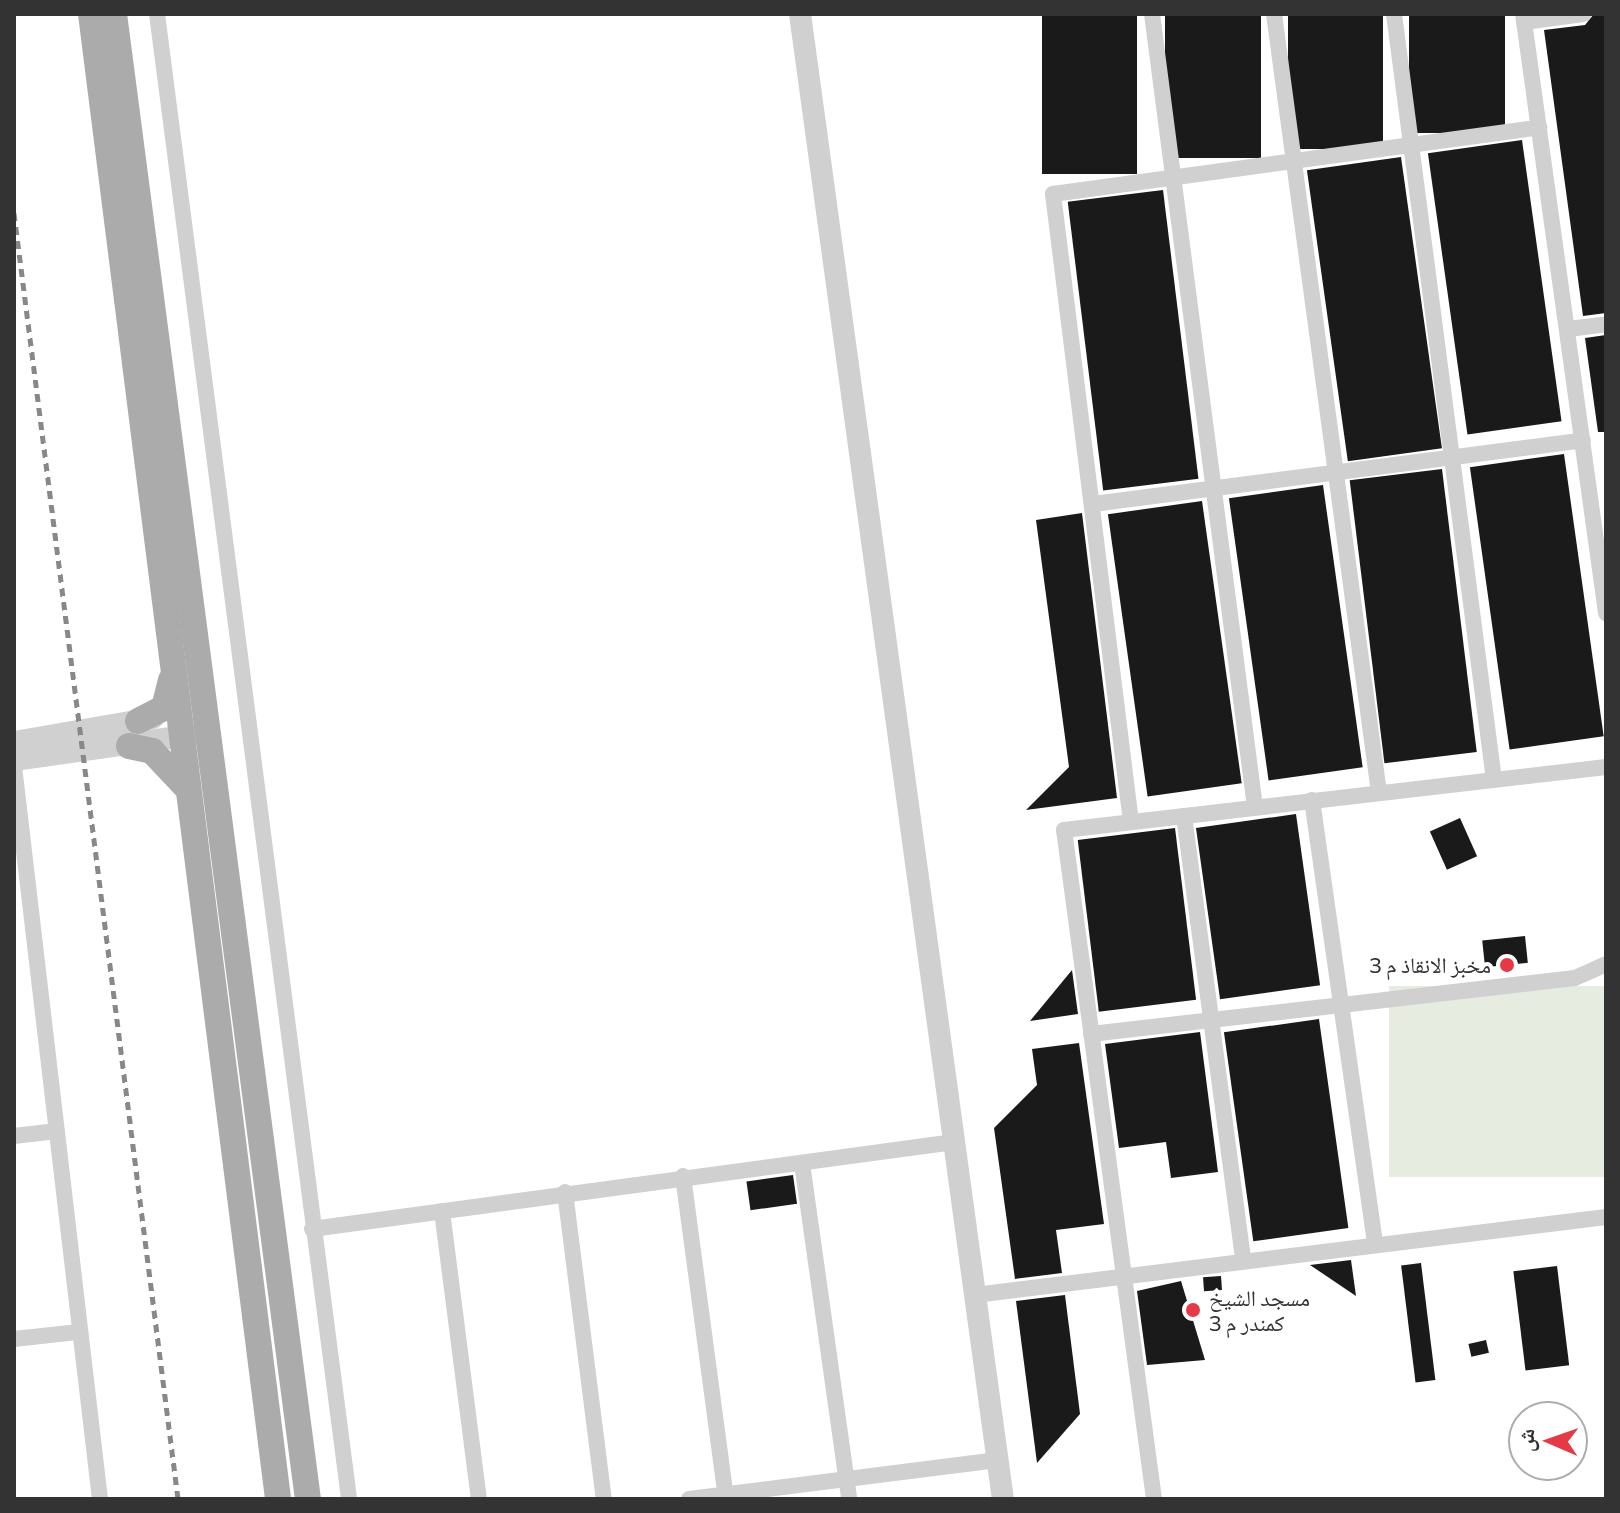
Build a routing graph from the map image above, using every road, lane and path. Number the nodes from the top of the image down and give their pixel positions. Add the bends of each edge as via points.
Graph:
1 (91, 14) edge
2 (114, 14) edge
3 (157, 14) edge
4 (800, 14) edge
5 (1152, 14) edge
6 (1274, 14) edge
7 (1394, 14) edge
8 (1583, 14) edge
9 (1524, 18) edge
10 (1539, 127) junction
11 (1414, 145) junction
12 (1294, 163) junction
13 (1174, 180) junction
14 (1606, 324) edge
15 (1568, 329) junction
16 (1583, 440) junction
17 (1456, 457) junction
18 (1334, 472) junction
19 (1213, 489) junction
20 (1093, 504) junction
21 (1606, 613) edge
22 (173, 653) junction
23 (208, 720) junction
24 (179, 726) junction
25 (134, 733) junction
26 (14, 742) edge
27 (14, 763) edge
28 (1606, 767) edge
29 (1494, 780) junction
30 (185, 786) junction
31 (1379, 793) junction
32 (1312, 800) junction
33 (1255, 807) junction
34 (1184, 816) junction
35 (1131, 822) junction
36 (21, 904) edge
37 (1606, 964) edge
38 (1342, 1001) junction
39 (1211, 1018) junction
40 (1091, 1034) junction
41 (57, 1131) junction
42 (14, 1136) edge
43 (954, 1142) junction
44 (802, 1163) junction
45 (683, 1176) junction
46 (565, 1192) junction
47 (442, 1211) junction
48 (1606, 1217) edge
49 (312, 1229) junction
50 (1375, 1245) junction
51 (1243, 1260) junction
52 (1123, 1275) junction
53 (975, 1295) junction
54 (77, 1332) junction
55 (14, 1339) edge
56 (998, 1460) junction
57 (847, 1481) junction
58 (726, 1496) edge
59 (100, 1499) edge
60 (278, 1499) edge
61 (308, 1499) edge
62 (349, 1499) edge
63 (479, 1499) edge
64 (604, 1499) edge
65 (689, 1499) edge
66 (849, 1499) edge
67 (1003, 1499) edge
68 (1154, 1499) edge

1 - 22 main road
2 - 23 main road
3 - 49 street
4 - 43 street
5 - 13 street
6 - 12 street
7 - 11 street
8 - 9 street
9 - 10 street
10 - 11 street
10 - 15 street
11 - 12 street
11 - 17 street
12 - 13 street
12 - 18 street
13 - 19 street
13 - 20 street via 1053,194
14 - 15 street
15 - 16 street
16 - 17 street
16 - 21 street
17 - 18 street
17 - 29 street
18 - 19 street
18 - 31 street
19 - 20 street
19 - 33 street
20 - 35 street
22 - 24 main road
22 - 25 main road via 164,708
23 - 24 street
23 - 61 main road
24 - 25 street
24 - 30 main road
25 - 26 street
25 - 27 street
25 - 30 main road via 172,765
27 - 36 street
28 - 29 street
29 - 31 street
30 - 60 main road
31 - 32 street
32 - 33 street
32 - 38 street
33 - 34 street
34 - 35 street
34 - 39 street
35 - 40 street via 1064,830
36 - 41 street
37 - 38 street via 1575,978
38 - 39 street
38 - 50 street
39 - 40 street
39 - 51 street
40 - 52 street
41 - 42 street
41 - 54 street
43 - 44 street
43 - 53 street
44 - 45 street
44 - 57 street
45 - 46 street
45 - 58 street
46 - 47 street
46 - 64 street
47 - 49 street
47 - 63 street
48 - 50 street
49 - 62 street
50 - 51 street
51 - 52 street
52 - 53 street
52 - 68 street
53 - 56 street
54 - 55 street
54 - 59 street
56 - 57 street
56 - 67 street
57 - 58 street
57 - 66 street
58 - 65 street

